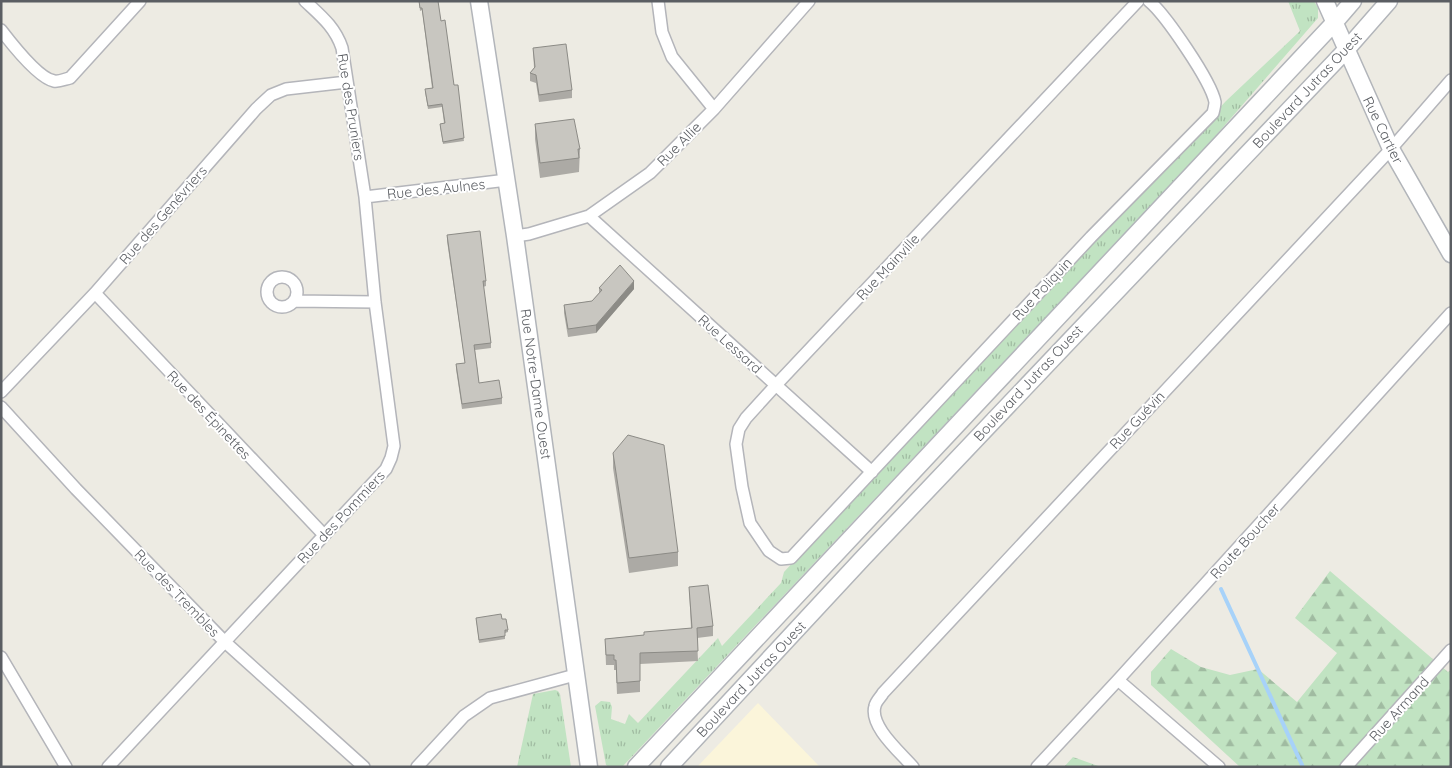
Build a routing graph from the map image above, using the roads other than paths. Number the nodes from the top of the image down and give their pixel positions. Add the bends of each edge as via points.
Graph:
1 (140, 1) edge
2 (305, 1) edge
3 (479, 1) edge
4 (658, 1) edge
5 (809, 1) edge
6 (1138, 1) edge
7 (1149, 1) edge
8 (1324, 1) edge
9 (1353, 1) edge
10 (1389, 1) edge
11 (1334, 23) junction
12 (1, 30) edge
13 (1346, 50) junction
14 (1451, 80) edge
15 (347, 82) junction
16 (714, 109) junction
17 (1391, 149) junction
18 (506, 180) junction
19 (365, 197) junction
20 (589, 216) junction
21 (515, 236) junction
22 (1451, 254) edge
23 (95, 293) junction
24 (294, 301) dead end
25 (375, 302) junction
26 (1451, 313) edge
27 (776, 386) junction
28 (1, 392) edge
29 (1, 407) edge
30 (872, 472) junction
31 (324, 535) junction
32 (781, 559) joint
33 (225, 642) junction
34 (1451, 650) edge
35 (1, 657) edge
36 (575, 675) junction
37 (1118, 680) junction
38 (673, 763) edge
39 (66, 767) edge
40 (108, 767) edge
41 (364, 767) edge
42 (417, 767) edge
43 (588, 767) edge
44 (636, 767) edge
45 (912, 767) edge
46 (1037, 767) edge
47 (1219, 767) edge
48 (1346, 767) edge

1 - 12 street via 70,78 56,82 44,77
2 - 15 street, Rue des Pruniers via 329,23 338,37
3 - 18 main road, Rue Notre-Dame Ouest
4 - 16 street via 662,32 672,57
5 - 16 street, Rue Allie
6 - 27 street, Rue Mainville
7 - 30 street, Rue Poliquin via 1174,31 1210,87 1215,104 1213,113 1091,237
8 - 11 main road, Rue Cartier
9 - 11 main road, Boulevard Jutras Ouest
10 - 13 main road, Boulevard Jutras Ouest
11 - 13 main road, Rue Cartier
11 - 44 main road, Boulevard Jutras Ouest
13 - 17 main road, Rue Cartier
13 - 38 main road, Boulevard Jutras Ouest
14 - 17 street, Rue Guévin
15 - 19 street, Rue des Pruniers
15 - 23 street, Rue des Genévriers via 286,89 271,95
16 - 20 street, Rue Allie via 650,173
17 - 22 main road, Rue Cartier
17 - 45 street, Rue Guévin via 883,693 875,705 874,718 878,728
18 - 19 street, Rue des Aulnes
18 - 21 main road, Rue Notre-Dame Ouest
19 - 25 street, Rue des Pommiers
20 - 21 street, Rue Allie
20 - 27 street, Rue Lessard
21 - 36 main road, Rue Notre-Dame Ouest
23 - 28 street, Rue des Genévriers
23 - 31 street, Rue des Épinettes
24 - 25 street
25 - 31 street, Rue des Pommiers via 394,446 386,469
26 - 37 street, Route Boucher
27 - 30 street, Rue Lessard
27 - 32 street, Rue Mainville via 746,418 739,429 736,444 750,522 769,551
29 - 33 street, Rue des Trembles
30 - 32 street, Rue Poliquin via 791,558
31 - 33 street, Rue des Pommiers
33 - 40 street, Rue des Pommiers
33 - 41 street, Rue des Trembles
34 - 48 street, Rue Armand
35 - 39 street
36 - 42 street via 490,698 464,716
36 - 43 main road, Rue Notre-Dame Ouest
37 - 46 street, Route Boucher
37 - 47 street

